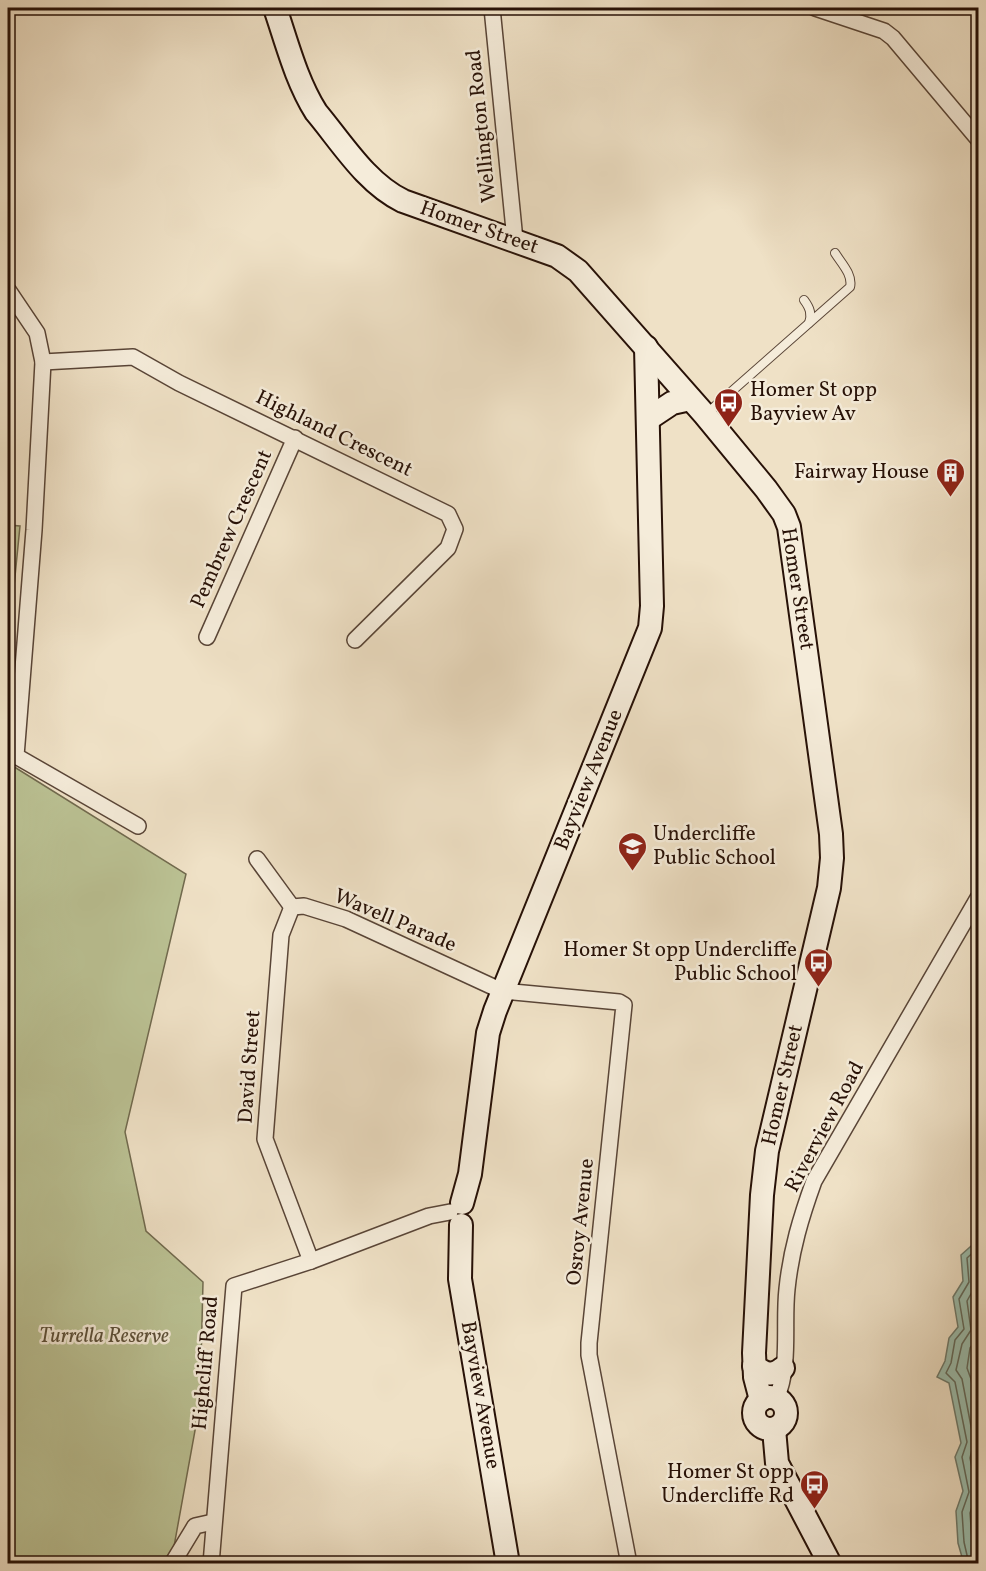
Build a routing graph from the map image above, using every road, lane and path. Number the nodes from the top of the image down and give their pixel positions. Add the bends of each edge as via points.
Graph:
1 (275, 8) edge
2 (492, 8) edge
3 (815, 8) edge
4 (978, 139) edge
5 (514, 240) junction
6 (835, 254) dead end
7 (8, 290) edge
8 (804, 300) dead end
9 (809, 323) junction
10 (646, 347) junction
11 (43, 362) junction
12 (698, 407) junction
13 (648, 418) junction
14 (295, 438) junction
15 (207, 638) dead end
16 (355, 640) dead end
17 (138, 826) dead end
18 (256, 859) dead end
19 (978, 898) edge
20 (292, 907) junction
21 (502, 991) junction
22 (458, 1213) junction
23 (311, 1261) junction
24 (754, 1366) junction
25 (783, 1368) junction
26 (768, 1399) junction
27 (213, 1522) junction
28 (172, 1563) edge
29 (211, 1563) edge
30 (508, 1563) edge
31 (629, 1563) edge
32 (830, 1563) edge
33 (835, 1563) edge
34 (848, 1563) edge

1 - 5 main road, Homer Street via 309,101 382,189 402,201
2 - 5 street, Wellington Road
3 - 4 street via 884,31 893,38
5 - 10 main road, Homer Street via 557,256 578,271
6 - 9 lane via 848,272 850,287
7 - 11 street via 37,333
8 - 9 lane via 809,306
9 - 12 lane via 718,405
10 - 12 main road, Homer Street
10 - 13 main road, Bayview Avenue
11 - 14 street, Highland Crescent via 133,357
11 - 17 street via 16,756
12 - 13 main road via 672,402
12 - 24 main road, Homer Street via 777,502 789,527 832,846 829,888 767,1151
13 - 21 main road, Bayview Avenue via 650,628
14 - 15 street, Pembrew Crescent
14 - 16 street, Highland Crescent via 448,514 455,529 448,548
18 - 20 street
19 - 25 street, Riverview Road via 814,1181 798,1226 787,1288
20 - 21 street, Wavell Parade via 304,906 346,919
20 - 23 street, David Street via 280,935 265,1139
21 - 22 main road, Bayview Avenue via 488,1033 470,1174
21 - 31 street, Osroy Avenue via 624,1005 589,1343
22 - 23 street, Highcliff Road via 429,1216
22 - 30 main road, Bayview Avenue via 460,1280
23 - 27 street, Highcliff Road via 234,1286
24 - 25 main road via 766,1374
24 - 26 main road, Homer Street via 758,1394
25 - 26 street, Riverview Road via 783,1382
26 - 32 main road, Homer Street via 783,1405 785,1415 782,1424 774,1429 777,1463
27 - 28 street via 195,1526
27 - 29 street, Highcliff Road
33 - 34 main road

